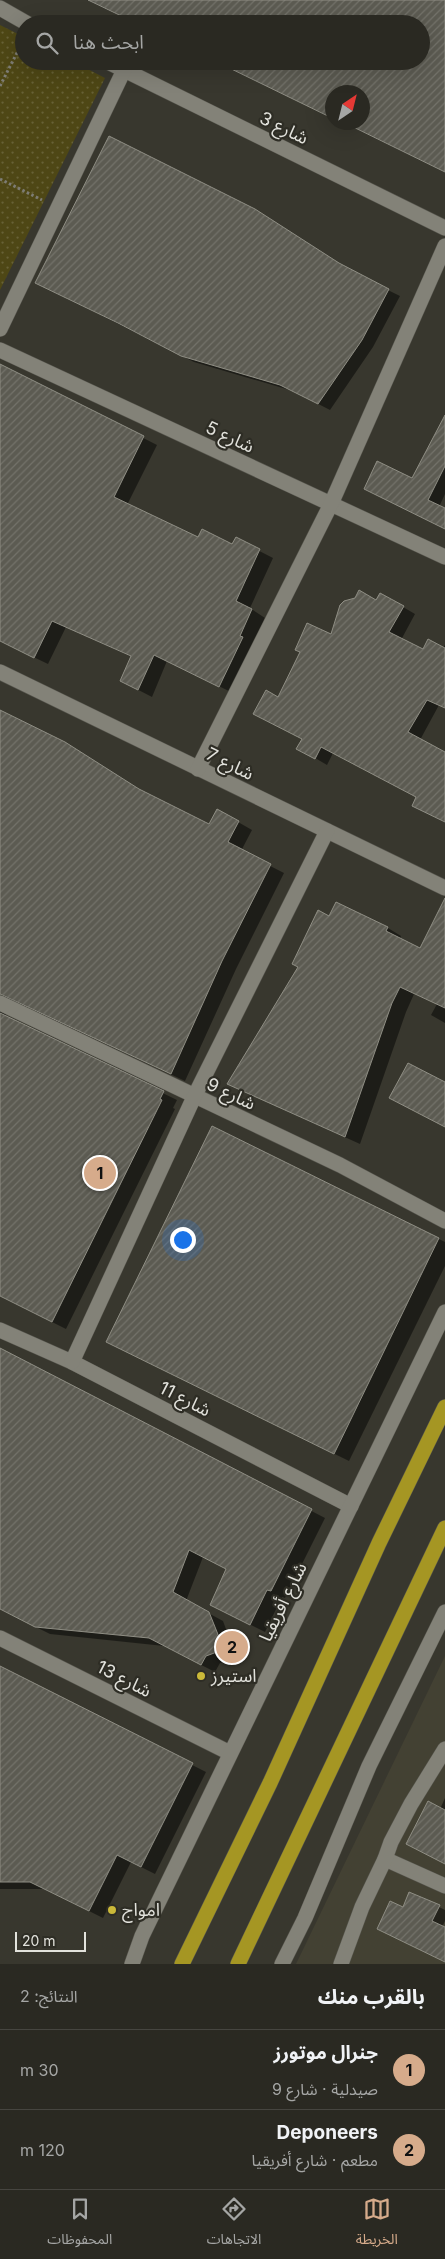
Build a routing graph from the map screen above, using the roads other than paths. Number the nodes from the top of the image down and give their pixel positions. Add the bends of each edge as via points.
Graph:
1 (4, 6) edge
2 (16, 15) edge
3 (124, 70) joint
4 (445, 228) edge
5 (445, 246) edge
6 (0, 329) edge
7 (0, 350) edge
8 (331, 504) junction
9 (445, 557) edge
10 (0, 672) edge
11 (198, 769) junction
12 (327, 831) junction
13 (445, 888) edge
14 (0, 1003) edge
15 (194, 1097) junction
16 (445, 1221) edge
17 (445, 1312) edge
18 (0, 1330) edge
19 (72, 1362) junction
20 (445, 1407) edge
21 (351, 1506) junction
22 (445, 1528) edge
23 (445, 1612) edge
24 (0, 1638) edge
25 (445, 1749) edge
26 (230, 1753) junction
27 (385, 1859) junction
28 (445, 1886) edge
29 (132, 1964) edge
30 (182, 1964) edge
31 (238, 1964) edge
32 (282, 1964) edge
33 (341, 1964) edge

1 - 2 street
3 - 4 street, شارع 3
3 - 6 street
5 - 8 street
7 - 8 street, شارع 5
8 - 9 street, شارع 5
8 - 11 street
10 - 11 street, شارع 7
11 - 12 street, شارع 7
12 - 13 street, شارع 7
12 - 15 street
14 - 15 street, شارع 9
15 - 16 street, شارع 9 via 340,1165
15 - 19 street
17 - 21 street, شارع أفريقيا
18 - 19 street, شارع 11
19 - 21 street, شارع 11
20 - 30 highway
21 - 26 street, شارع أفريقيا
22 - 31 highway
23 - 32 street via 369,1766 305,1918
24 - 26 street, شارع 13
25 - 27 street via 407,1811
26 - 29 street, شارع أفريقيا via 142,1936
27 - 28 street
27 - 33 street via 362,1907

